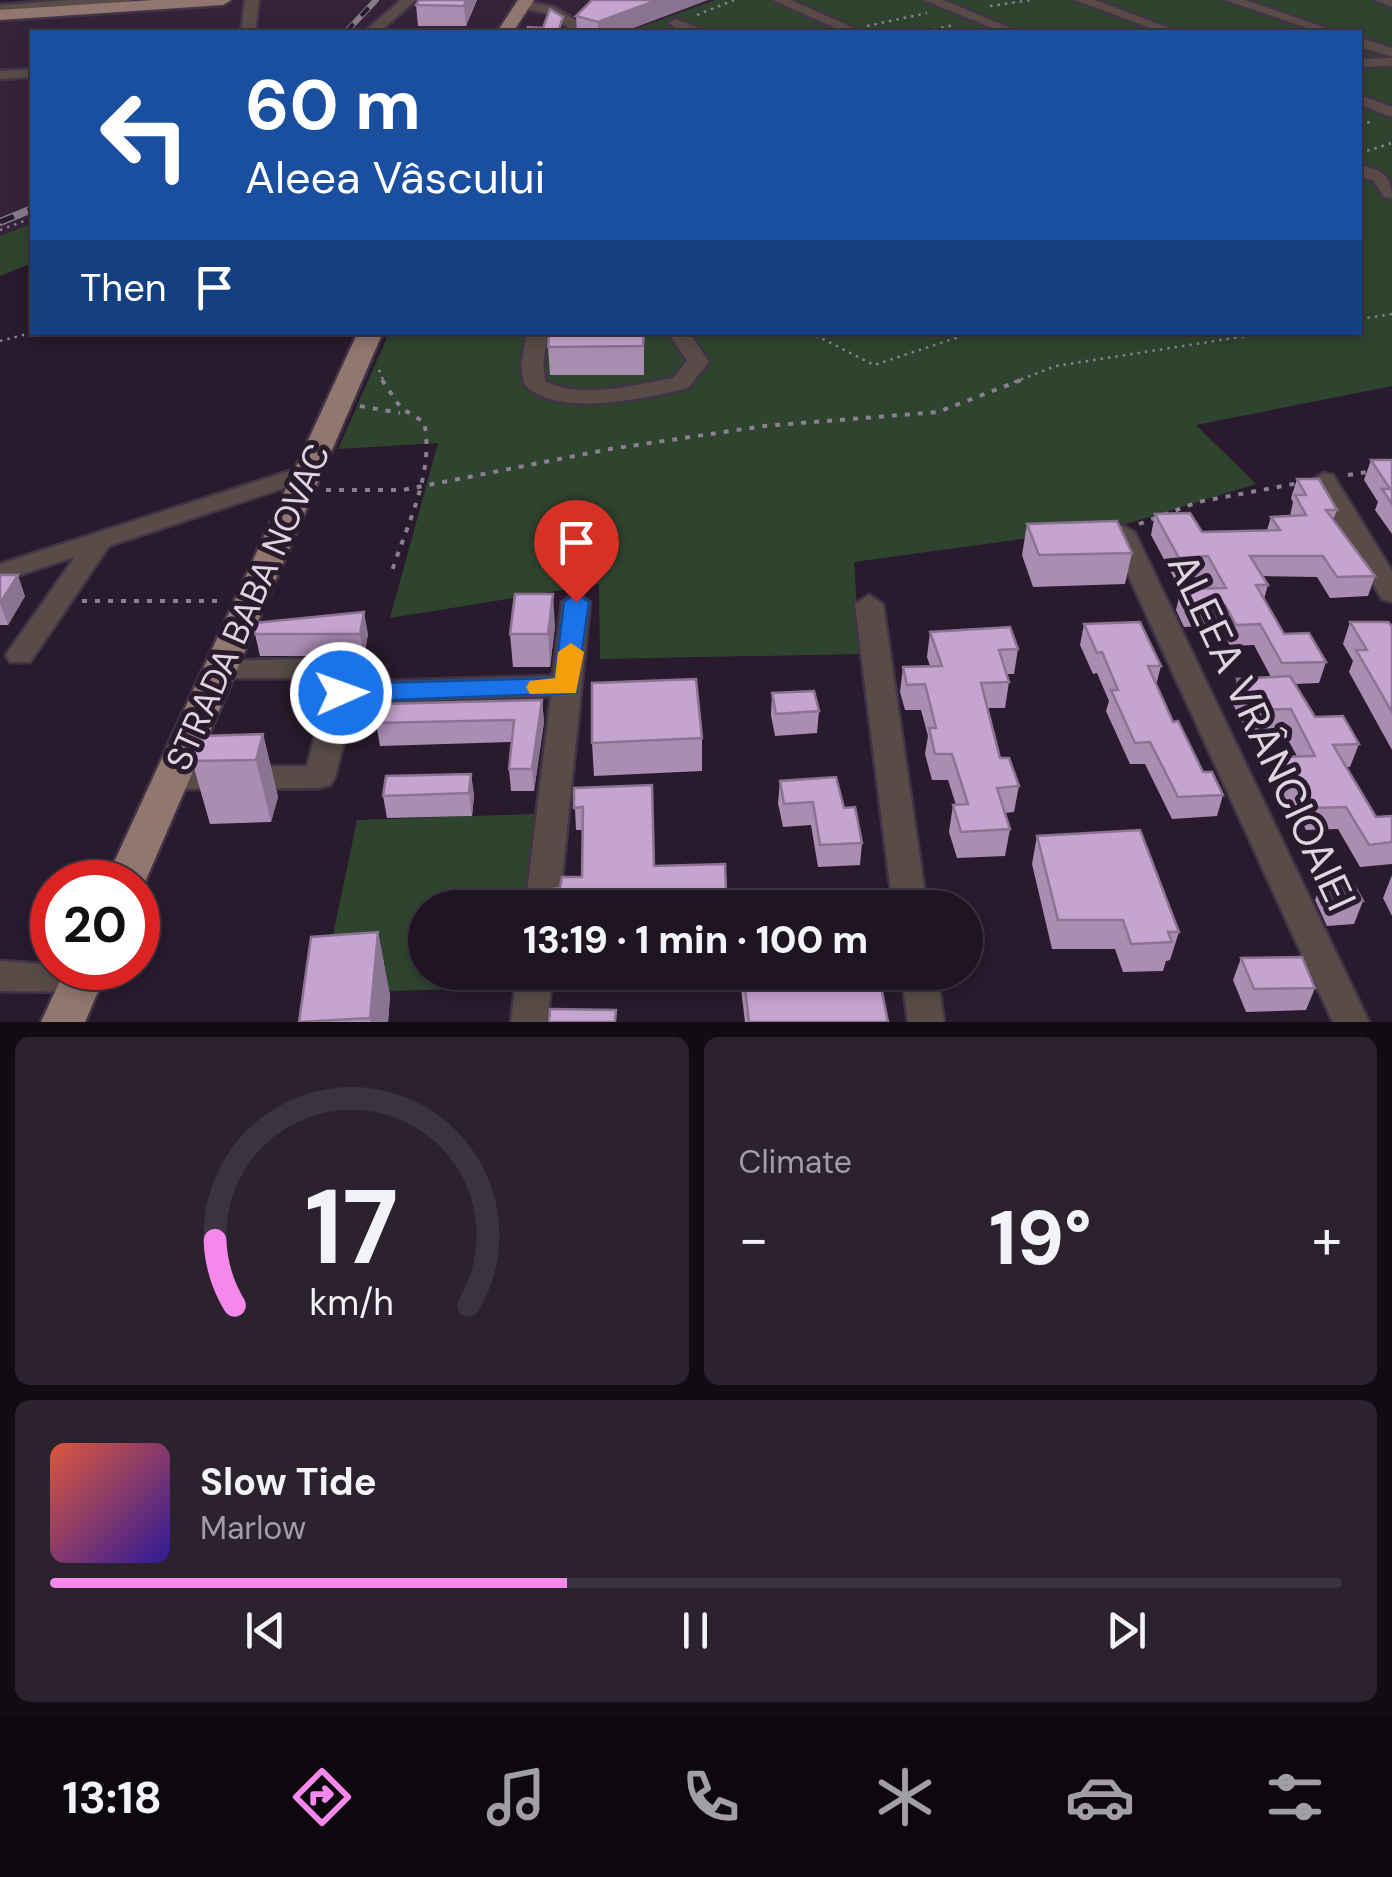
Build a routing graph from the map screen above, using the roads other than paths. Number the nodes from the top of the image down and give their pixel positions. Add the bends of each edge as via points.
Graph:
1 (61, 0) edge
2 (124, 0) edge
3 (224, 0) edge
4 (252, 0) edge
5 (408, 0) edge
6 (780, 0) edge
7 (932, 0) edge
8 (1082, 0) edge
9 (1232, 0) edge
10 (1382, 0) edge
11 (79, 2) edge
12 (1392, 3) edge
13 (519, 4) edge
14 (41, 6) junction
15 (0, 12) edge
16 (676, 23) dead end
17 (248, 30) edge
18 (373, 30) edge
19 (506, 30) edge
20 (574, 30) edge
21 (692, 30) edge
22 (850, 30) edge
23 (1008, 30) edge
24 (1167, 30) edge
25 (1325, 30) edge
26 (1362, 43) edge
27 (1392, 53) edge
28 (1392, 62) edge
29 (1362, 63) edge
30 (30, 72) edge
31 (0, 75) edge
32 (1362, 101) edge
33 (1392, 112) edge
34 (1362, 171) edge
35 (1390, 192) edge
36 (370, 335) edge
37 (537, 335) edge
38 (680, 335) edge
39 (1324, 480) edge
40 (304, 482) junction
41 (1122, 533) edge
42 (100, 540) junction
43 (0, 573) edge
44 (1392, 593) edge
45 (576, 602) dead end
46 (868, 604) dead end
47 (20, 655) dead end
48 (221, 668) junction
49 (567, 686) junction
50 (341, 693) junction
51 (172, 778) junction
52 (135, 860) edge
53 (544, 890) edge
54 (908, 890) edge
55 (30, 975) edge
56 (0, 976) edge
57 (77, 990) edge
58 (533, 990) edge
59 (922, 990) edge
60 (63, 1022) edge
61 (529, 1022) edge
62 (926, 1022) edge
63 (1351, 1022) edge

1 - 14 street
2 - 11 street
3 - 15 main road
4 - 17 street
5 - 18 street
6 - 22 street
7 - 23 street
8 - 24 street
9 - 25 street
10 - 12 street
11 - 14 street
13 - 19 main road
13 - 20 street via 553,11
14 - 15 street
16 - 21 street
26 - 27 street
28 - 29 street
30 - 31 street
32 - 33 street
34 - 35 street via 1381,178
36 - 40 main road, STRADA BABA NOVAC
37 - 38 street via 534,384 569,395 680,384 698,362
39 - 44 street
40 - 42 street
40 - 48 main road, STRADA BABA NOVAC
41 - 63 street, ALEEA VRÂNCIOAIEI
42 - 43 street
42 - 47 street
45 - 49 street
46 - 54 street
48 - 50 street via 348,668
48 - 51 main road, STRADA BABA NOVAC
49 - 50 street
49 - 53 street
50 - 51 street via 319,777
51 - 52 main road, STRADA BABA NOVAC
55 - 56 street
57 - 60 main road
58 - 61 street
59 - 62 street

